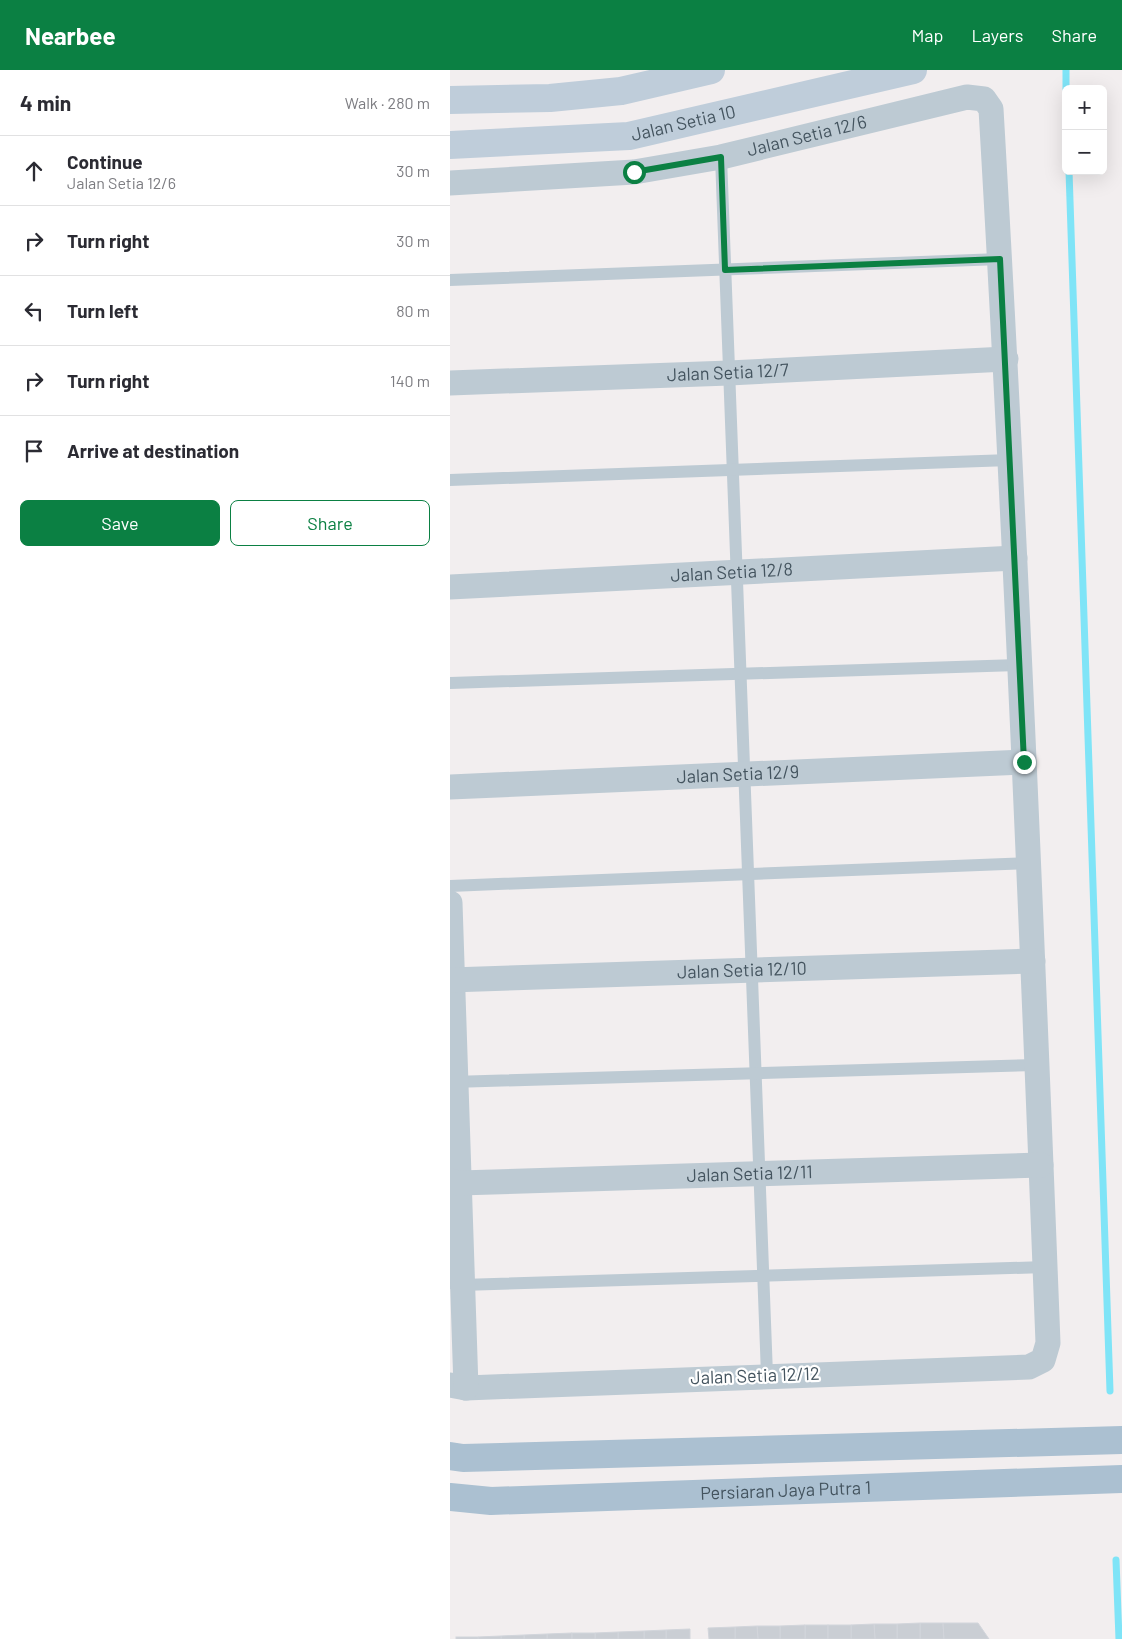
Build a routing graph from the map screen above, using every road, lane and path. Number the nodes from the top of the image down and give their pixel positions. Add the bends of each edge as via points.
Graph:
1 (711, 70) edge
2 (913, 70) edge
3 (450, 100) edge
4 (450, 145) edge
5 (721, 157) junction
6 (450, 184) edge
7 (1000, 259) junction
8 (725, 270) junction
9 (450, 280) edge
10 (1006, 359) junction
11 (729, 373) junction
12 (450, 383) edge
13 (1010, 460) junction
14 (733, 470) junction
15 (450, 480) edge
16 (1015, 558) junction
17 (737, 572) junction
18 (450, 587) edge
19 (1020, 665) junction
20 (740, 674) junction
21 (450, 683) edge
22 (1024, 762) junction
23 (744, 774) junction
24 (450, 787) edge
25 (1029, 863) junction
26 (748, 874) junction
27 (450, 886) edge
28 (450, 903) edge
29 (1033, 961) junction
30 (752, 971) junction
31 (451, 980) edge
32 (1037, 1065) junction
33 (756, 1074) junction
34 (453, 1082) edge
35 (1041, 1165) junction
36 (759, 1173) junction
37 (454, 1182) edge
38 (1045, 1267) junction
39 (763, 1276) junction
40 (456, 1284) edge
41 (767, 1375) junction
42 (458, 1387) edge
43 (1122, 1440) edge
44 (450, 1456) edge
45 (1122, 1479) edge
46 (450, 1497) edge

1 - 3 street via 621,91 550,98
2 - 4 street, Jalan Setia 10 via 629,136
5 - 6 street, Jalan Setia 12/6 via 634,172
5 - 7 street, Jalan Setia 12/6 via 967,97 984,100 991,109
5 - 8 lane
7 - 8 lane
7 - 10 street
8 - 9 lane
8 - 11 lane
10 - 11 street, Jalan Setia 12/7
10 - 13 street
11 - 12 street, Jalan Setia 12/7
11 - 14 lane
13 - 14 lane
13 - 16 street
14 - 15 lane
14 - 17 lane
16 - 17 street, Jalan Setia 12/8
16 - 19 street
17 - 18 street, Jalan Setia 12/8
17 - 20 lane
19 - 20 lane
19 - 22 street
20 - 21 lane
20 - 23 lane
22 - 23 street, Jalan Setia 12/9
22 - 25 street
23 - 24 street, Jalan Setia 12/9
23 - 26 lane
25 - 26 lane
25 - 29 street
26 - 27 lane
26 - 30 lane
28 - 31 street
29 - 30 street, Jalan Setia 12/10
29 - 32 street
30 - 31 street, Jalan Setia 12/10
30 - 33 lane
31 - 34 street
32 - 33 lane
32 - 35 street
33 - 34 lane
33 - 36 lane
34 - 37 street
35 - 36 street, Jalan Setia 12/11
35 - 38 street
36 - 37 street, Jalan Setia 12/11
36 - 39 lane
37 - 40 street
38 - 39 lane
38 - 41 street, Jalan Setia 12/12 via 1048,1343 1043,1360 1029,1367
39 - 40 lane
39 - 41 lane
40 - 42 street
41 - 42 street, Jalan Setia 12/12
43 - 44 main road
45 - 46 main road, Persiaran Jaya Putra 1 via 491,1501

